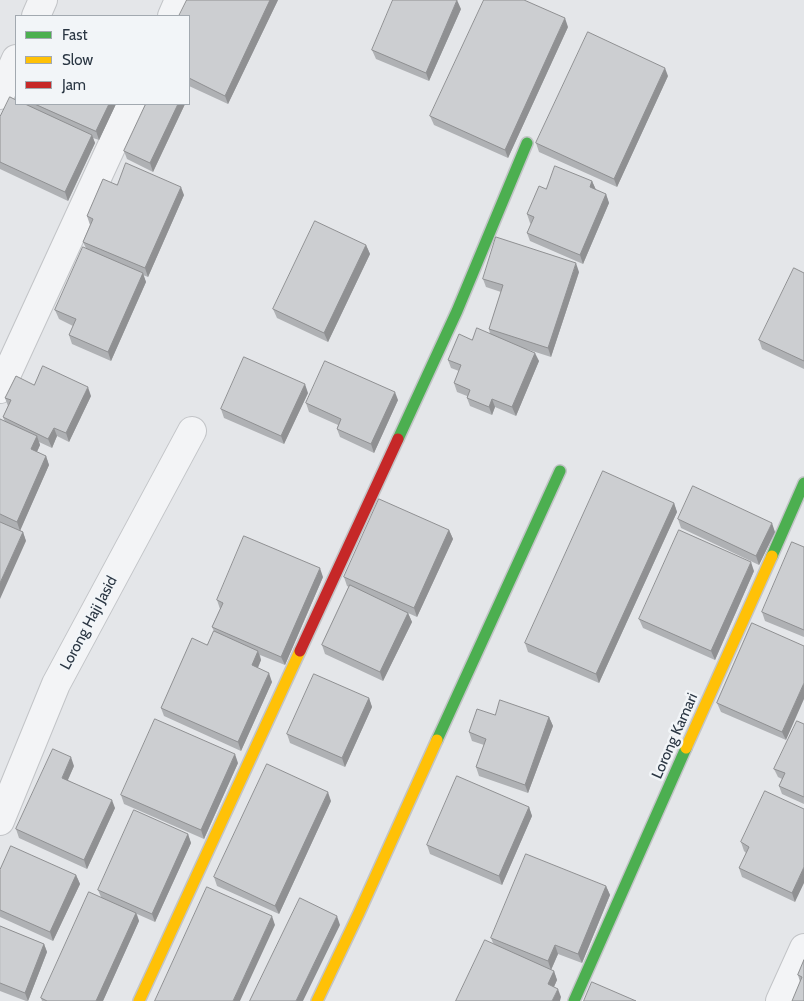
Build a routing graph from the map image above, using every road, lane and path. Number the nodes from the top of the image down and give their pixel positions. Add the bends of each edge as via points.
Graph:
1 (43, 0) edge
2 (179, 0) edge
3 (36, 15) edge
4 (172, 15) edge
5 (15, 61) edge
6 (0, 95) edge
7 (131, 105) edge
8 (527, 143) dead end
9 (0, 388) edge
10 (192, 432) dead end
11 (560, 471) dead end
12 (804, 483) edge
13 (0, 821) edge
14 (804, 948) edge
15 (138, 1001) edge
16 (317, 1001) edge
17 (574, 1001) edge
18 (780, 1001) edge

1 - 3 street
2 - 4 street
5 - 6 street
7 - 9 street
8 - 15 street via 457,311
10 - 13 street, Lorong Haji Jasid via 56,684
11 - 16 street
12 - 17 street, Lorong Kamari
14 - 18 street

